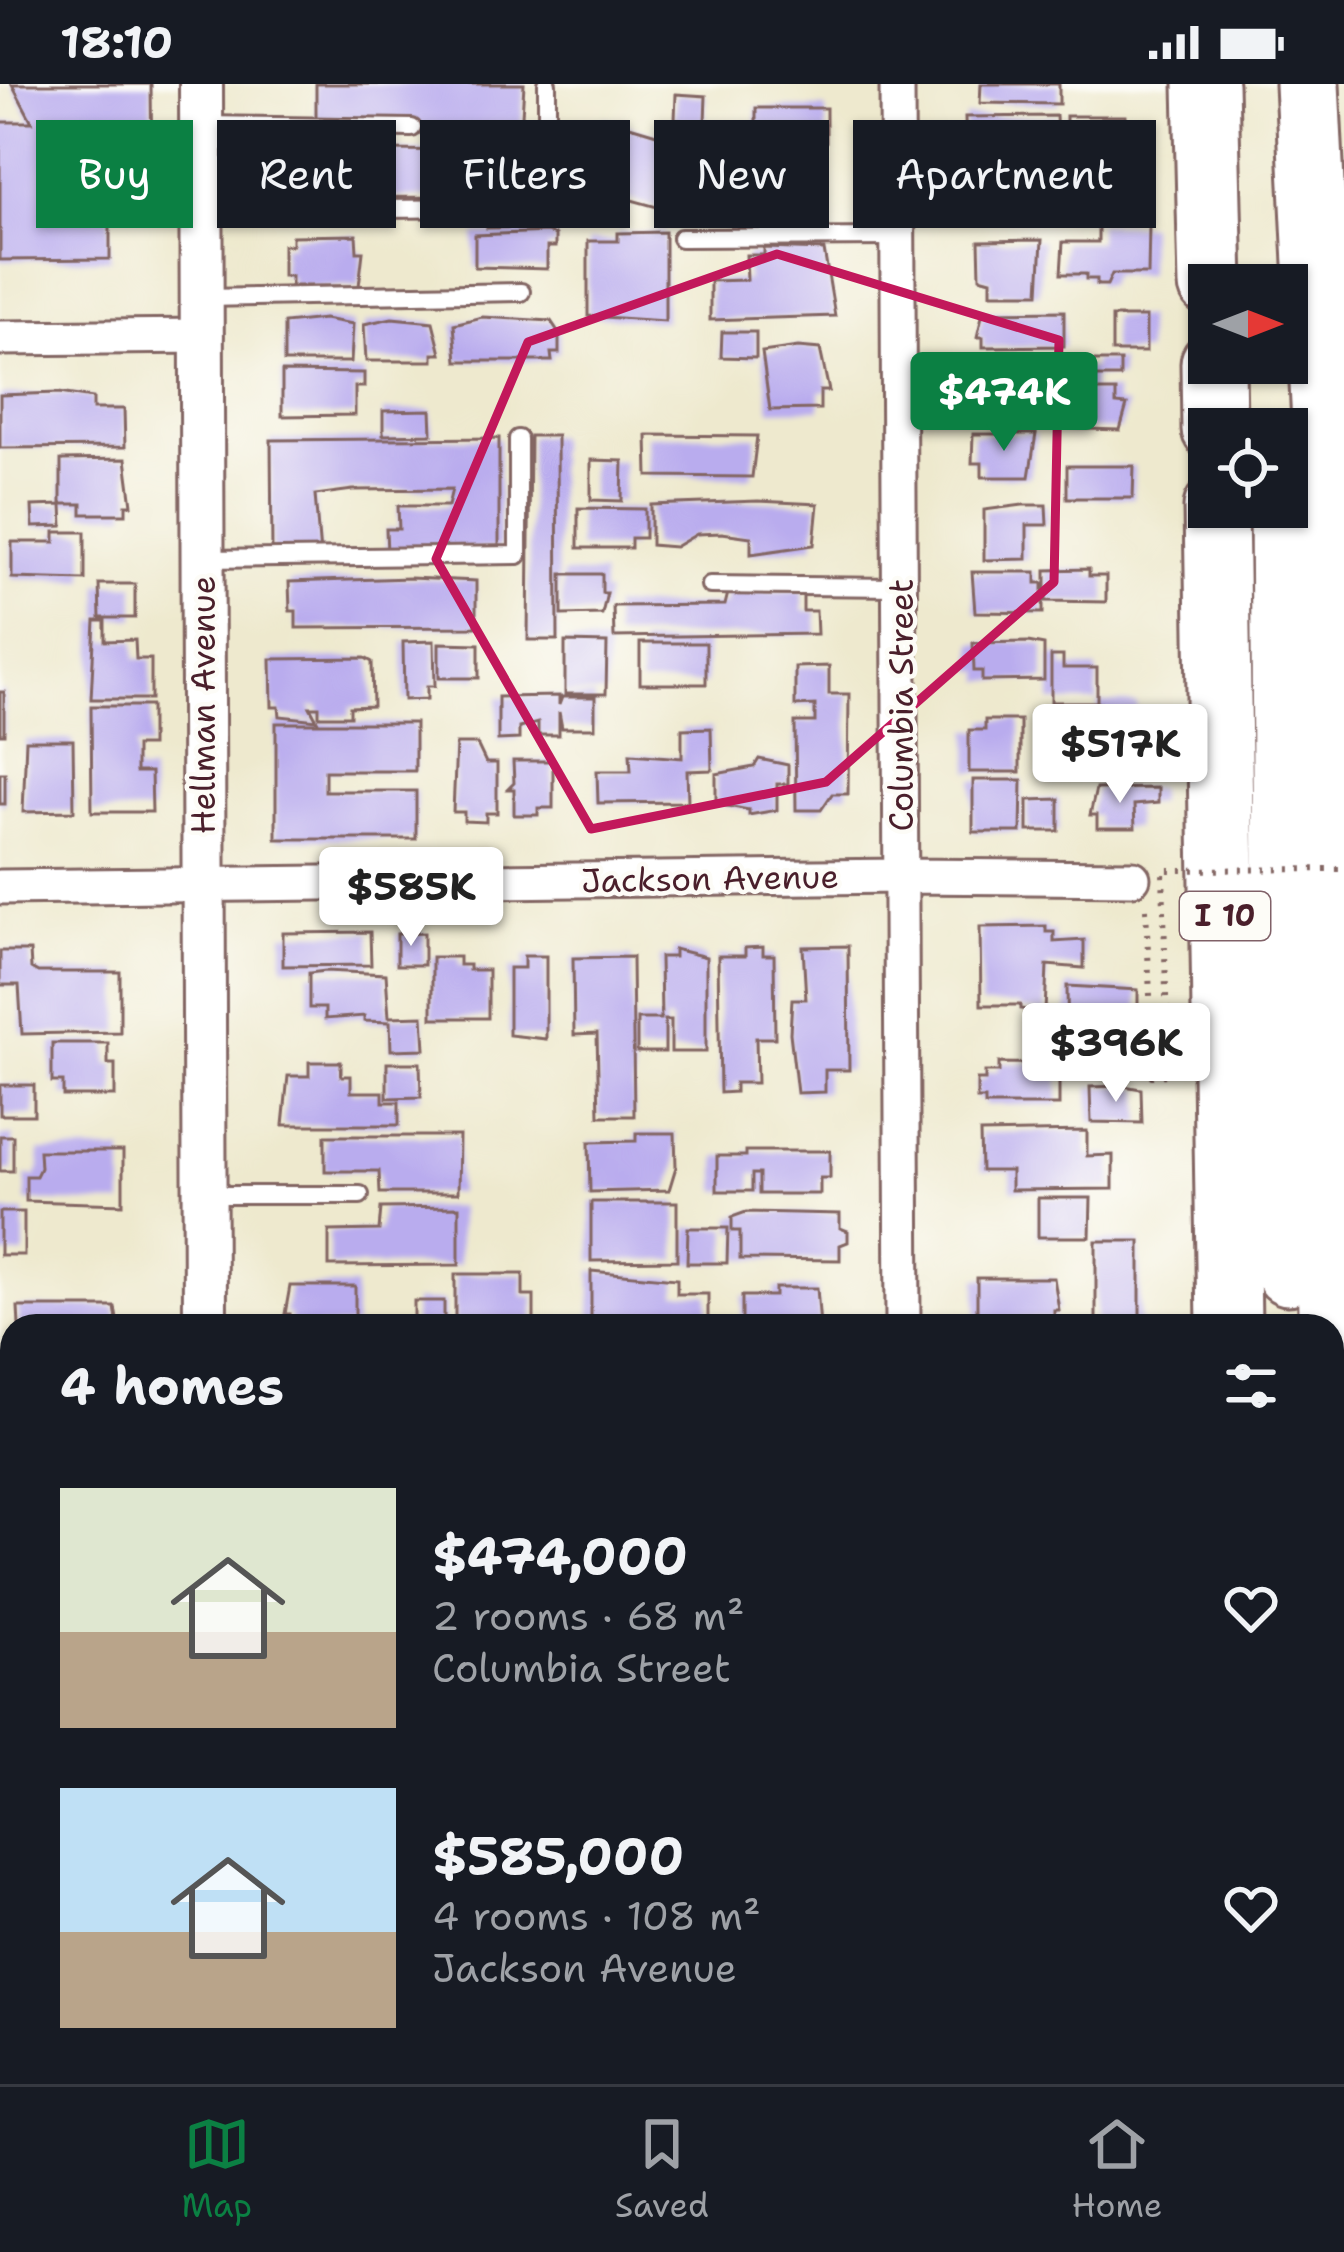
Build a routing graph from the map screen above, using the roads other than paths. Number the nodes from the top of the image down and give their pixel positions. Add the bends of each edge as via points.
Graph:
1 (547, 84) edge
2 (897, 84) edge
3 (1206, 84) edge
4 (1277, 84) edge
5 (1307, 84) edge
6 (202, 104) edge
7 (547, 120) edge
8 (412, 128) dead end
9 (420, 209) edge
10 (203, 212) junction
11 (896, 237) junction
12 (681, 238) dead end
13 (1210, 264) edge
14 (1279, 264) edge
15 (520, 292) dead end
16 (205, 317) junction
17 (0, 338) edge
18 (518, 439) dead end
19 (1216, 528) edge
20 (1282, 528) edge
21 (203, 559) junction
22 (710, 585) dead end
23 (902, 587) junction
24 (902, 876) junction
25 (1133, 878) road end
26 (203, 885) junction
27 (0, 887) edge
28 (205, 1195) junction
29 (360, 1195) dead end
30 (206, 1314) edge
31 (903, 1314) edge
32 (1229, 1314) edge
33 (1288, 1314) edge
34 (1331, 1314) edge

1 - 7 lane
2 - 11 street, Columbia Street
3 - 13 highway
4 - 14 highway
5 - 34 highway via 1327,486
6 - 8 lane
6 - 10 street, Hellman Avenue
9 - 10 lane
10 - 16 street, Hellman Avenue
11 - 12 lane
11 - 23 street, Columbia Street
15 - 16 lane
16 - 17 street
16 - 21 street, Hellman Avenue
18 - 21 lane via 518,555
19 - 32 highway, I 10
20 - 33 highway
21 - 26 street, Hellman Avenue
22 - 23 lane
23 - 24 street, Columbia Street
24 - 25 street, Jackson Avenue
24 - 26 street, Jackson Avenue
24 - 31 street, Columbia Street
26 - 27 street, Jackson Avenue
26 - 28 street, Hellman Avenue
28 - 29 lane
28 - 30 street, Hellman Avenue

